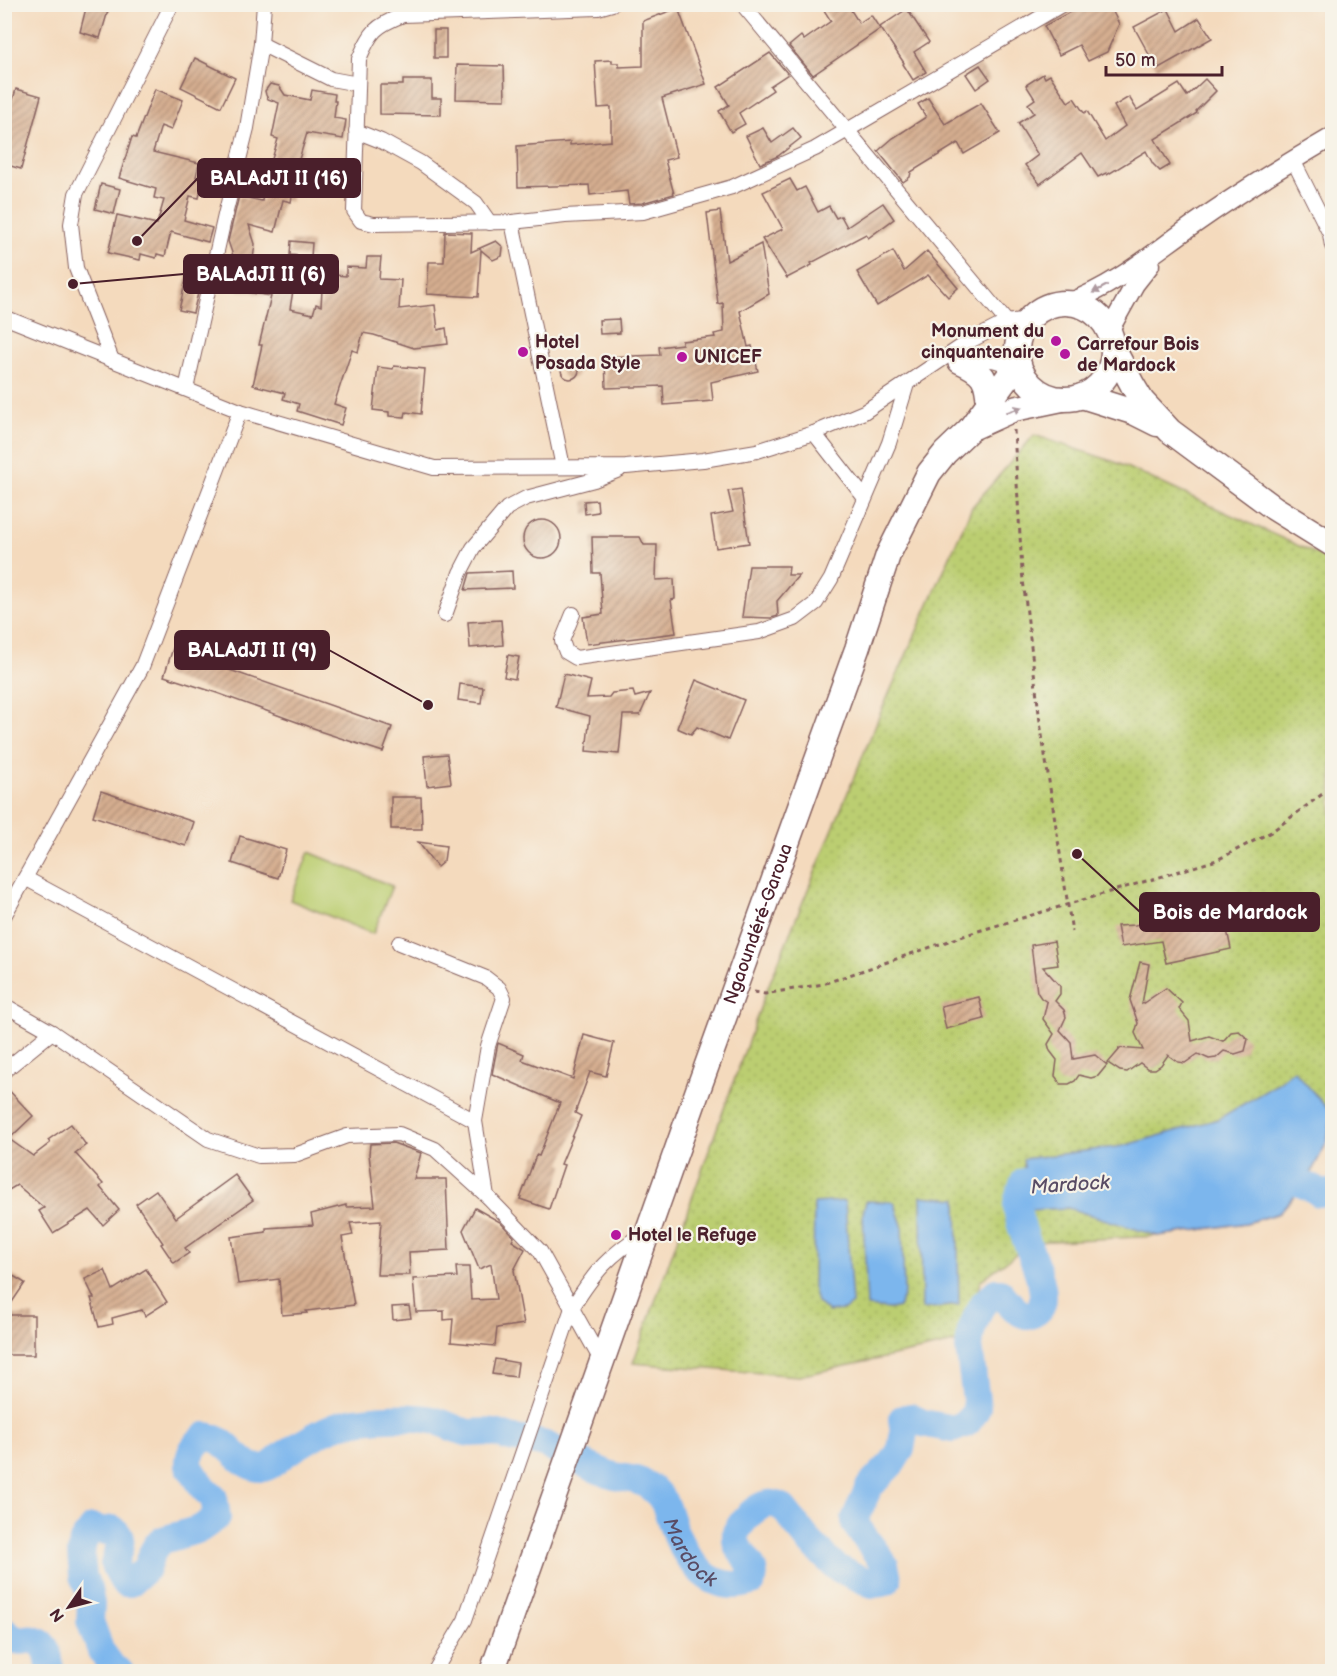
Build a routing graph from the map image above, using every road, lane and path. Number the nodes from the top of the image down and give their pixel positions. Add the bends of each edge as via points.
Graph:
1 (172, 4) edge
2 (264, 4) edge
3 (612, 4) edge
4 (742, 4) edge
5 (1060, 5) edge
6 (261, 44) junction
7 (358, 84) junction
8 (847, 130) junction
9 (356, 131) junction
10 (1332, 137) edge
11 (1293, 160) junction
12 (512, 222) junction
13 (490, 223) junction
14 (1332, 246) edge
15 (1164, 247) junction
16 (1068, 303) junction
17 (4, 317) edge
18 (1018, 321) junction
19 (1111, 340) junction
20 (112, 360) junction
21 (948, 363) junction
22 (1015, 363) junction
23 (907, 384) junction
24 (186, 389) junction
25 (1072, 398) junction
26 (989, 404) junction
27 (1014, 409) junction
28 (240, 411) junction
29 (969, 430) junction
30 (1170, 431) junction
31 (814, 433) junction
32 (563, 467) junction
33 (626, 467) junction
34 (864, 497) junction
35 (1332, 544) edge
36 (573, 614) dead end
37 (445, 615) dead end
38 (1332, 787) edge
39 (25, 878) junction
40 (1068, 905) junction
41 (4, 916) edge
42 (1072, 932) dead end
43 (399, 943) dead end
44 (735, 987) junction
45 (4, 1005) edge
46 (52, 1032) junction
47 (4, 1071) edge
48 (476, 1121) junction
49 (486, 1196) junction
50 (648, 1230) junction
51 (572, 1308) junction
52 (602, 1362) junction
53 (435, 1671) edge
54 (492, 1671) edge

1 - 20 street via 76,194 71,224 76,268
2 - 6 street
3 - 7 street via 598,8 403,15 381,24 368,38 359,59
4 - 8 street
5 - 8 street
6 - 7 street via 331,79
6 - 24 street via 247,128
7 - 9 street
8 - 12 street via 732,187 643,212
8 - 18 street
9 - 13 street via 421,163 476,202
9 - 13 street via 354,211 361,221
10 - 11 main road
11 - 14 street via 1330,234
11 - 15 main road
12 - 13 street
12 - 32 street
15 -> 16 main road via 1108,285
15 - 19 main road via 1135,284
16 - 18 highway via 1046,306
16 - 19 highway via 1085,307 1099,317
17 - 20 street
18 - 21 street via 968,342
18 - 22 highway via 1021,331
19 - 25 highway via 1110,368 1099,385
19 - 30 highway via 1142,400
20 - 24 street
21 - 22 street via 991,358
21 - 23 street
21 - 26 highway via 977,369 988,390
22 - 25 highway via 1033,387 1046,395
22 - 26 highway, Ngaoundéré-Garoua
23 - 31 street via 864,412
23 - 34 street via 889,443
24 - 28 street
25 - 27 highway, Ngaoundéré-Garoua
25 - 30 highway via 1133,412
26 - 29 highway, Ngaoundéré-Garoua
27 - 29 highway, Ngaoundéré-Garoua
27 - 40 path via 1022,571
28 - 32 street via 434,468
28 - 39 street via 142,667
29 - 44 highway, Ngaoundéré-Garoua via 929,473 888,555
30 - 35 highway via 1274,508
31 - 33 street via 757,451
31 - 34 street
32 - 33 street
33 - 37 street via 526,498 507,508 473,548
34 - 36 street via 831,579 816,603 795,619 759,632 576,658 566,652 562,641
38 - 40 path via 1271,832 1217,860
39 - 41 street
39 - 48 street
40 - 42 path
40 - 44 path via 822,984 765,994
43 - 48 street via 486,978 504,998 488,1047
44 - 50 highway, Ngaoundéré-Garoua
45 - 46 street
46 - 47 street
46 - 49 street via 208,1139 260,1156 296,1155 348,1136 399,1134 435,1149
48 - 49 street
49 - 51 street via 540,1251
50 - 51 street via 600,1266
50 - 52 highway, Ngaoundéré-Garoua
51 - 52 street
51 - 53 street via 465,1620
52 - 54 highway, Ngaoundéré-Garoua

